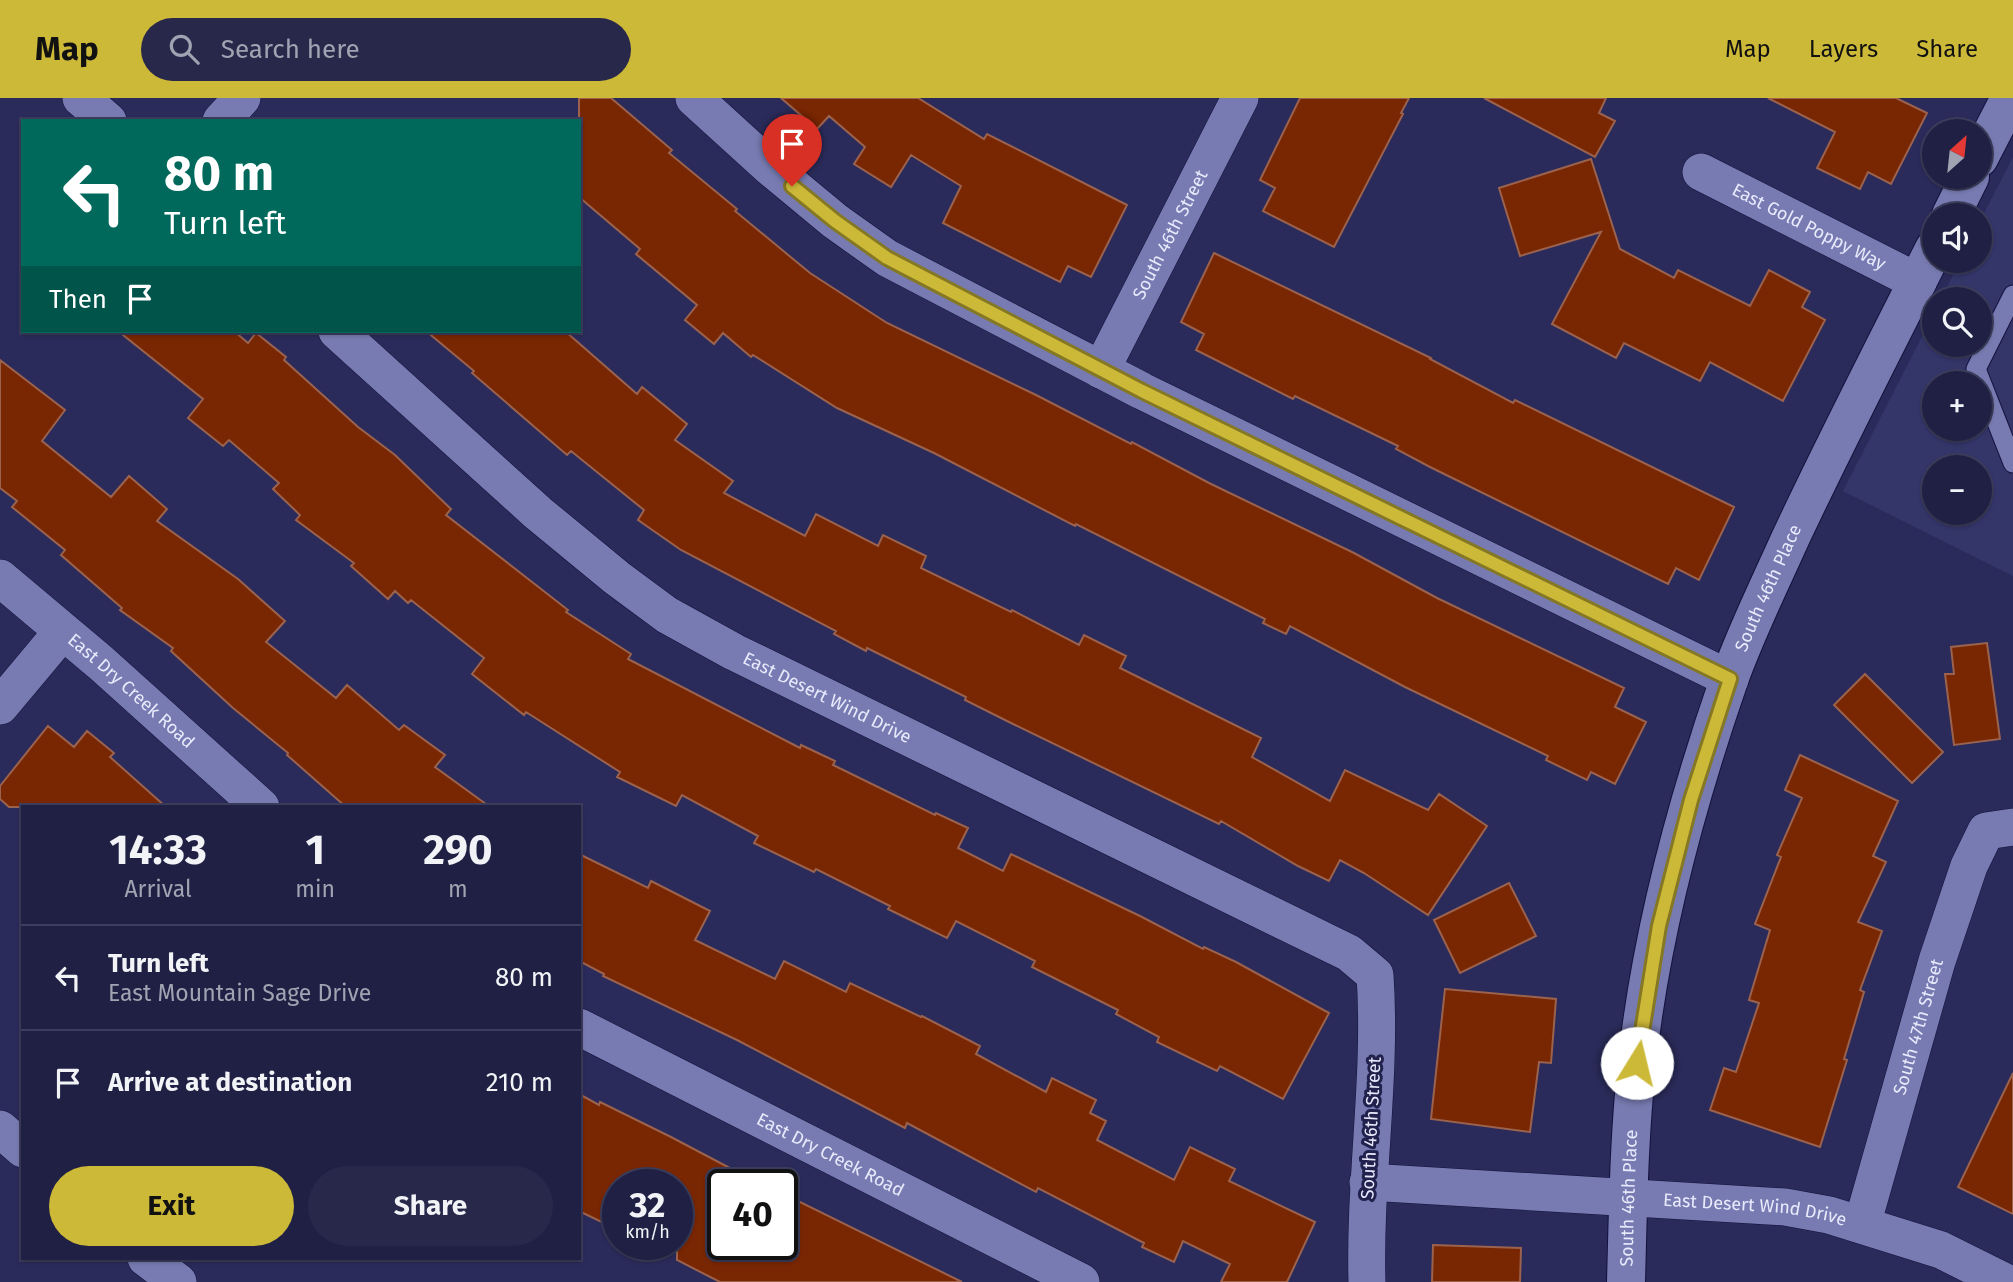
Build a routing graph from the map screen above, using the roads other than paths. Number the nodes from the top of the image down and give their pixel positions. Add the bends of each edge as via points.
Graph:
1 (81, 98) edge
2 (242, 98) edge
3 (694, 98) edge
4 (1240, 98) edge
5 (2010, 98) edge
6 (106, 119) edge
7 (223, 119) edge
8 (1992, 133) edge
9 (1701, 172) dead end
10 (1922, 264) edge
11 (1922, 273) edge
12 (2013, 295) edge
13 (339, 333) edge
14 (1101, 370) junction
15 (2013, 463) edge
16 (0, 578) edge
17 (62, 632) junction
18 (1730, 679) junction
19 (0, 706) edge
20 (259, 805) edge
21 (2000, 829) edge
22 (1375, 975) joint
23 (581, 1028) edge
24 (0, 1129) edge
25 (21, 1147) edge
26 (1368, 1182) junction
27 (1629, 1196) junction
28 (1862, 1225) junction
29 (149, 1260) edge
30 (178, 1282) edge
31 (1081, 1282) edge
32 (1367, 1282) edge
33 (1626, 1282) edge
34 (2004, 1282) edge

1 - 6 street
2 - 7 street
3 - 14 street via 813,203 887,258
4 - 14 street, South 46th Street
5 - 8 street
9 - 10 street, East Gold Poppy Way
11 - 18 street, South 46th Place via 1819,477
12 - 15 lane via 1976,369
13 - 22 street, East Desert Wind Drive via 538,513 667,615 1349,953
14 - 18 street
16 - 17 street, East Dry Creek Road
17 - 19 street
17 - 20 street, East Dry Creek Road
18 - 27 street, South 46th Place via 1691,800 1659,926 1637,1063
21 - 28 street, South 47th Street via 1969,866 1937,961
22 - 26 street, South 46th Street via 1378,1015
23 - 31 street, East Dry Creek Road
24 - 25 street
26 - 27 street, East Desert Wind Drive
26 - 32 street, South 46th Street
27 - 28 street, East Desert Wind Drive via 1785,1207
27 - 33 street, South 46th Place
28 - 34 street, East Desert Wind Drive via 1941,1250
29 - 30 street

